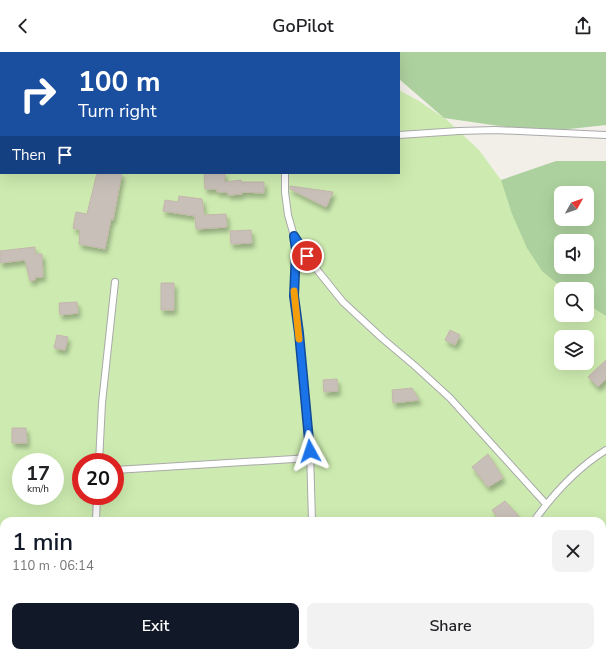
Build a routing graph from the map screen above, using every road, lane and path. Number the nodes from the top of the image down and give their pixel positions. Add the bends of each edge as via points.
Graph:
1 (400, 135) edge
2 (606, 135) edge
3 (285, 174) edge
4 (294, 236) junction
5 (115, 282) dead end
6 (606, 450) edge
7 (99, 453) edge
8 (310, 458) junction
9 (124, 469) edge
10 (546, 504) junction
11 (97, 505) edge
12 (96, 517) edge
13 (312, 517) edge
14 (537, 517) edge

1 - 2 lane via 495,130
3 - 4 lane via 287,208
4 - 8 lane via 294,296
4 - 10 lane via 343,302 450,398
5 - 7 lane
6 - 10 lane via 567,480
8 - 9 lane
8 - 13 lane
10 - 14 lane
11 - 12 lane

